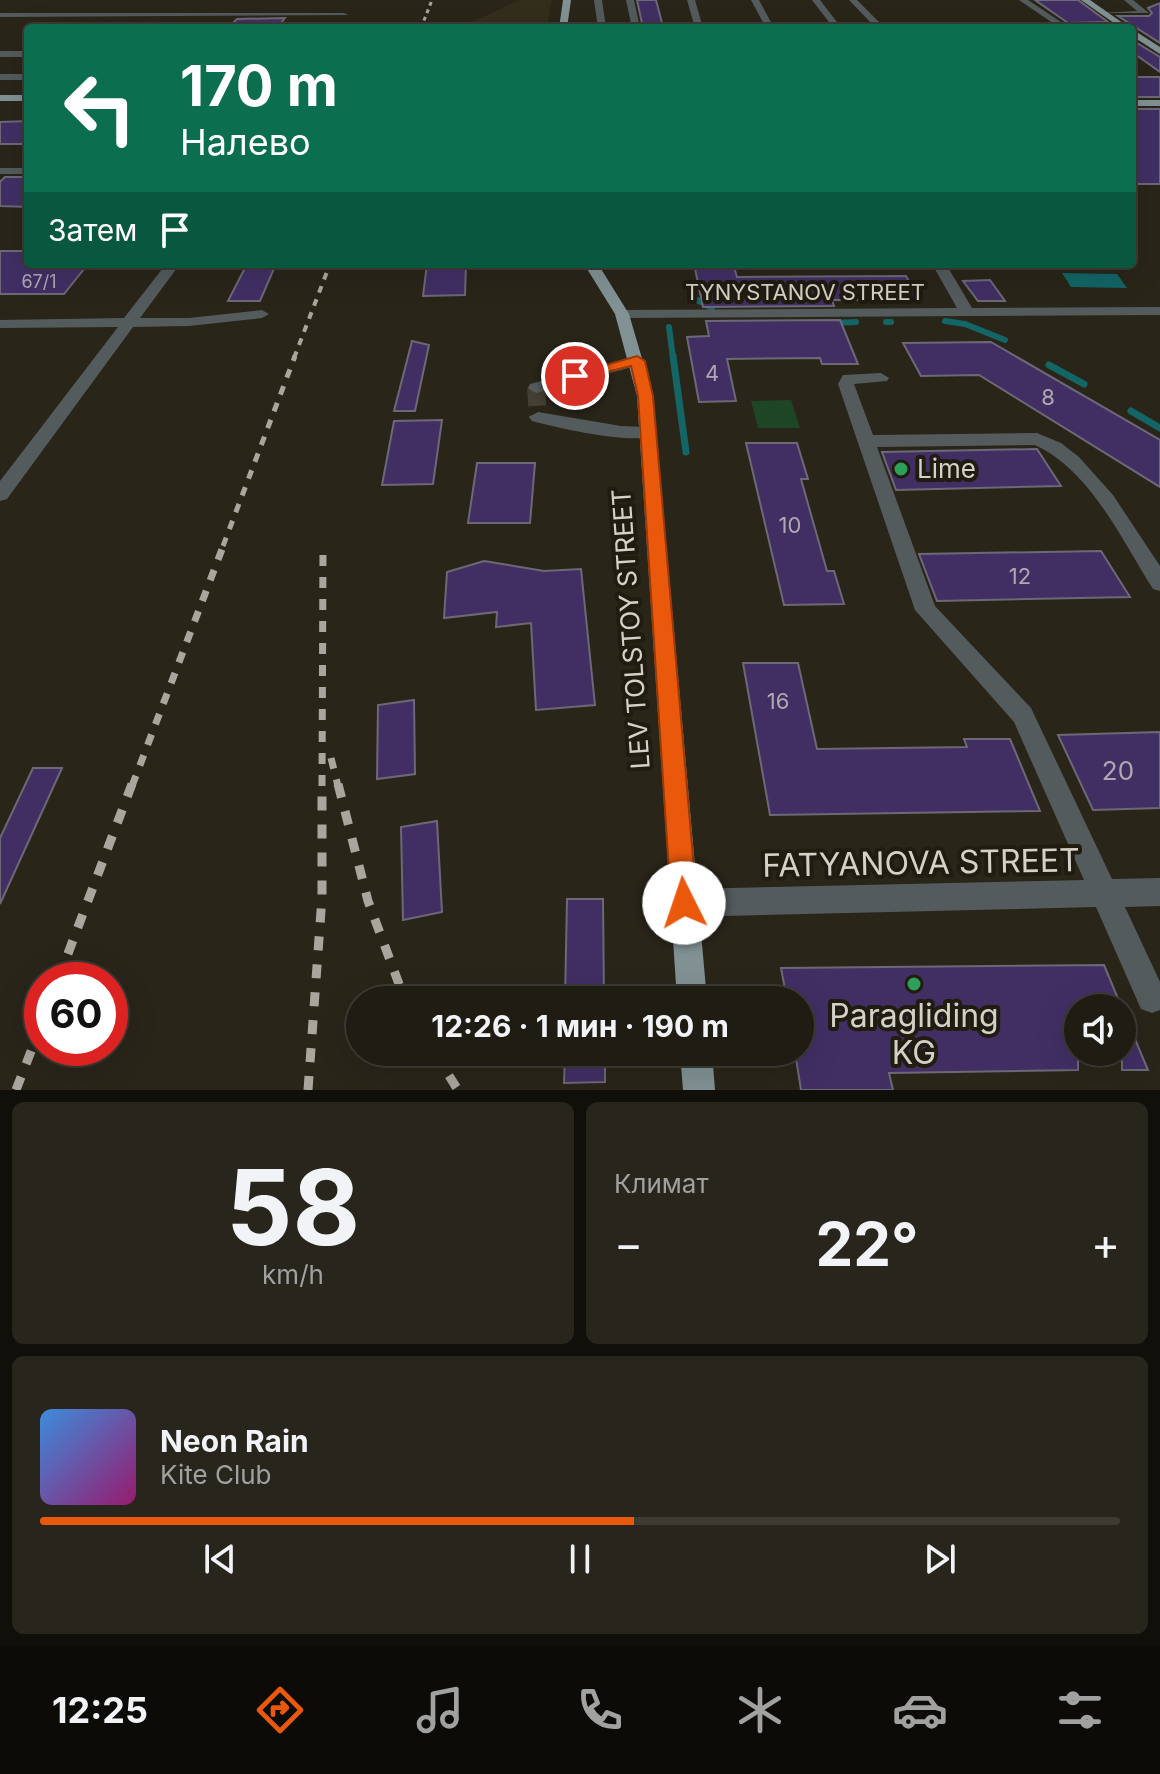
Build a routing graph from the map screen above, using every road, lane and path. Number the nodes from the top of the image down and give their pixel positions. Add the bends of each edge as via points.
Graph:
1 (567, 0) edge
2 (598, 0) edge
3 (630, 0) edge
4 (691, 0) edge
5 (755, 0) edge
6 (816, 0) edge
7 (853, 0) edge
8 (1023, 0) edge
9 (1085, 0) edge
10 (1128, 0) edge
11 (121, 7) dead end
12 (1104, 13) junction
13 (97, 15) junction
14 (110, 15) junction
15 (2, 16) edge
16 (85, 24) edge
17 (337, 24) edge
18 (564, 24) edge
19 (601, 24) edge
20 (635, 24) edge
21 (698, 24) edge
22 (768, 24) edge
23 (835, 24) edge
24 (876, 24) edge
25 (1060, 24) edge
26 (1120, 24) edge
27 (1136, 35) edge
28 (1160, 51) edge
29 (0, 54) edge
30 (24, 54) edge
31 (0, 77) edge
32 (24, 77) edge
33 (0, 98) edge
34 (24, 98) edge
35 (1136, 103) edge
36 (1160, 103) edge
37 (0, 171) edge
38 (24, 171) edge
39 (170, 268) edge
40 (593, 268) edge
41 (941, 268) edge
42 (1160, 311) edge
43 (262, 314) dead end
44 (622, 314) junction
45 (968, 314) junction
46 (0, 324) edge
47 (130, 324) junction
48 (637, 361) junction
49 (881, 378) dead end
50 (536, 388) dead end
51 (538, 417) dead end
52 (648, 433) junction
53 (865, 441) junction
54 (0, 494) edge
55 (1160, 583) edge
56 (1160, 892) edge
57 (1105, 893) junction
58 (684, 903) junction
59 (691, 986) edge
60 (1152, 998) dead end
61 (697, 1066) edge
62 (699, 1090) edge

1 - 18 main road
2 - 19 street
3 - 20 street
4 - 21 street
5 - 22 street
6 - 23 street
7 - 24 street
8 - 25 street
9 - 12 main road
10 - 12 street via 1145,13
11 - 14 street
12 - 26 main road
13 - 14 street
13 - 15 street
13 - 16 street
14 - 17 street via 347,11
27 - 28 main road
29 - 30 street
31 - 32 street
33 - 34 main road
35 - 36 main road
37 - 38 street
39 - 47 street
40 - 44 main road, LEV TOLSTOY STREET
41 - 45 street
42 - 45 street, TYNYSTANOV STREET
43 - 47 street
44 - 45 street, TYNYSTANOV STREET
44 - 48 main road, LEV TOLSTOY STREET
46 - 47 street
47 - 54 street
48 - 50 street
48 - 52 main road, LEV TOLSTOY STREET
49 - 53 street via 849,378 846,384
51 - 52 street
52 - 58 main road, LEV TOLSTOY STREET
53 - 55 street via 1051,443 1088,478
53 - 57 street via 926,610 1023,715
56 - 57 street, FATYANOVA STREET
57 - 58 street, FATYANOVA STREET
57 - 60 street
58 - 59 main road, LEV TOLSTOY STREET
61 - 62 main road

